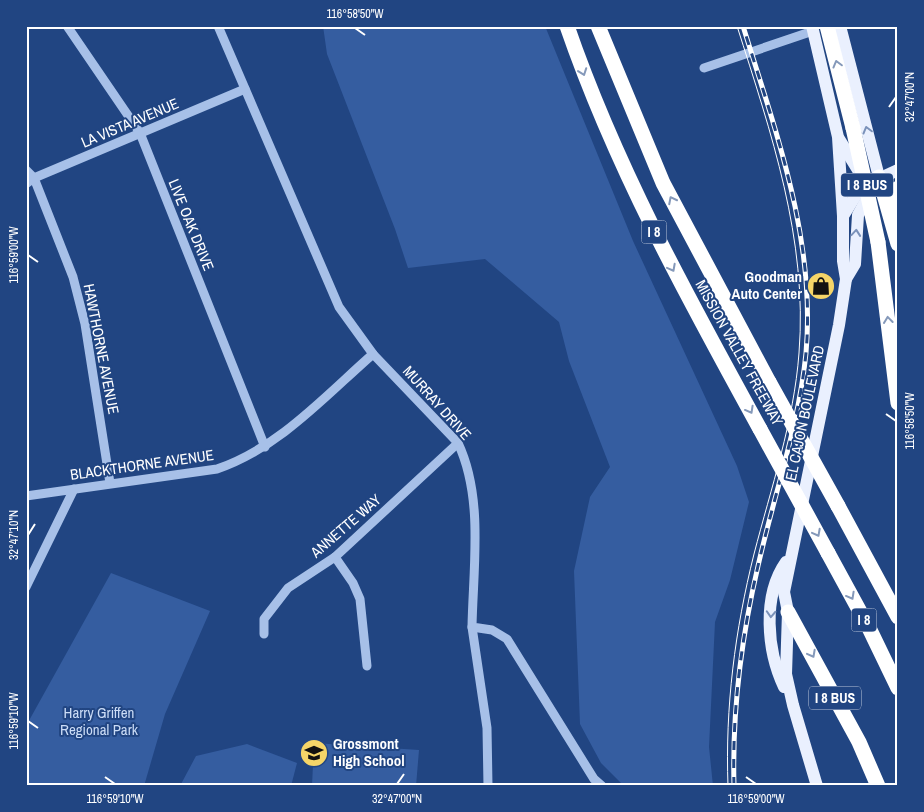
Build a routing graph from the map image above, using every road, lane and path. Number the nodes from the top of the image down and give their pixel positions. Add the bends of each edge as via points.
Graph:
1 (67, 26) edge
2 (218, 26) edge
3 (567, 26) edge
4 (598, 26) edge
5 (840, 26) edge
6 (817, 28) edge
7 (704, 68) dead end
8 (245, 89) junction
9 (140, 133) junction
10 (838, 137) junction
11 (26, 170) edge
12 (898, 170) edge
13 (880, 178) junction
14 (30, 181) edge
15 (898, 188) edge
16 (843, 216) junction
17 (898, 228) edge
18 (898, 244) edge
19 (846, 279) junction
20 (373, 354) junction
21 (898, 403) edge
22 (458, 443) junction
23 (265, 447) junction
24 (110, 484) junction
25 (74, 489) junction
26 (26, 496) edge
27 (792, 554) junction
28 (335, 557) junction
29 (26, 588) edge
30 (788, 612) junction
31 (898, 617) edge
32 (472, 627) junction
33 (264, 634) dead end
34 (367, 666) dead end
35 (898, 688) edge
36 (793, 705) junction
37 (488, 786) edge
38 (602, 786) edge
39 (817, 786) edge
40 (878, 786) edge

1 - 9 street, LIVE OAK DRIVE
2 - 8 street, MURRAY DRIVE
3 -> 35 highway, MISSION VALLEY FREEWAY / I 8, bridge via 599,113 642,210
31 -> 4 highway, MISSION VALLEY FREEWAY / I 8, bridge via 663,183
13 -> 5 main road
6 - 7 street
6 - 10 main road, EL CAJON BOULEVARD / I 8 BUS
21 -> 6 highway, I 8 BUS, bridge via 878,242 853,128
8 - 9 street, LA VISTA AVENUE
8 - 20 street, MURRAY DRIVE via 339,307
9 - 14 street, LA VISTA AVENUE
9 - 23 street, LIVE OAK DRIVE
10 - 13 main road via 858,170
10 - 16 main road, EL CAJON BOULEVARD / I 8 BUS
11 - 14 street, HAWTHORNE AVENUE
12 - 13 main road
13 - 16 main road via 861,187
13 - 18 highway
19 -> 13 main road, EL CAJON BOULEVARD via 855,264 858,215
14 - 24 street, HAWTHORNE AVENUE via 73,278
15 - 17 highway via 895,194
16 - 19 main road, EL CAJON BOULEVARD / I 8 BUS
19 - 27 main road, EL CAJON BOULEVARD / I 8 BUS via 838,334
20 - 22 street, MURRAY DRIVE
20 - 23 street, BLACKTHORNE AVENUE
22 - 28 street, ANNETTE WAY
22 - 32 street, MURRAY DRIVE via 469,480 474,515
23 - 24 street, BLACKTHORNE AVENUE via 217,469
24 - 25 street, BLACKTHORNE AVENUE
25 - 26 street, BLACKTHORNE AVENUE
25 - 29 street
27 - 30 main road, EL CAJON BOULEVARD / I 8 BUS via 784,592
27 -> 36 main road, EL CAJON BOULEVARD via 773,589 770,628 777,671
28 - 33 street, ANNETTE WAY via 279,597 264,619
28 - 34 street via 360,599
30 - 36 main road, EL CAJON BOULEVARD via 786,674
30 -> 40 highway, I 8 BUS
32 - 37 street, MURRAY DRIVE via 487,728
32 - 38 street via 492,630 507,639 594,779
36 - 39 main road, EL CAJON BOULEVARD

